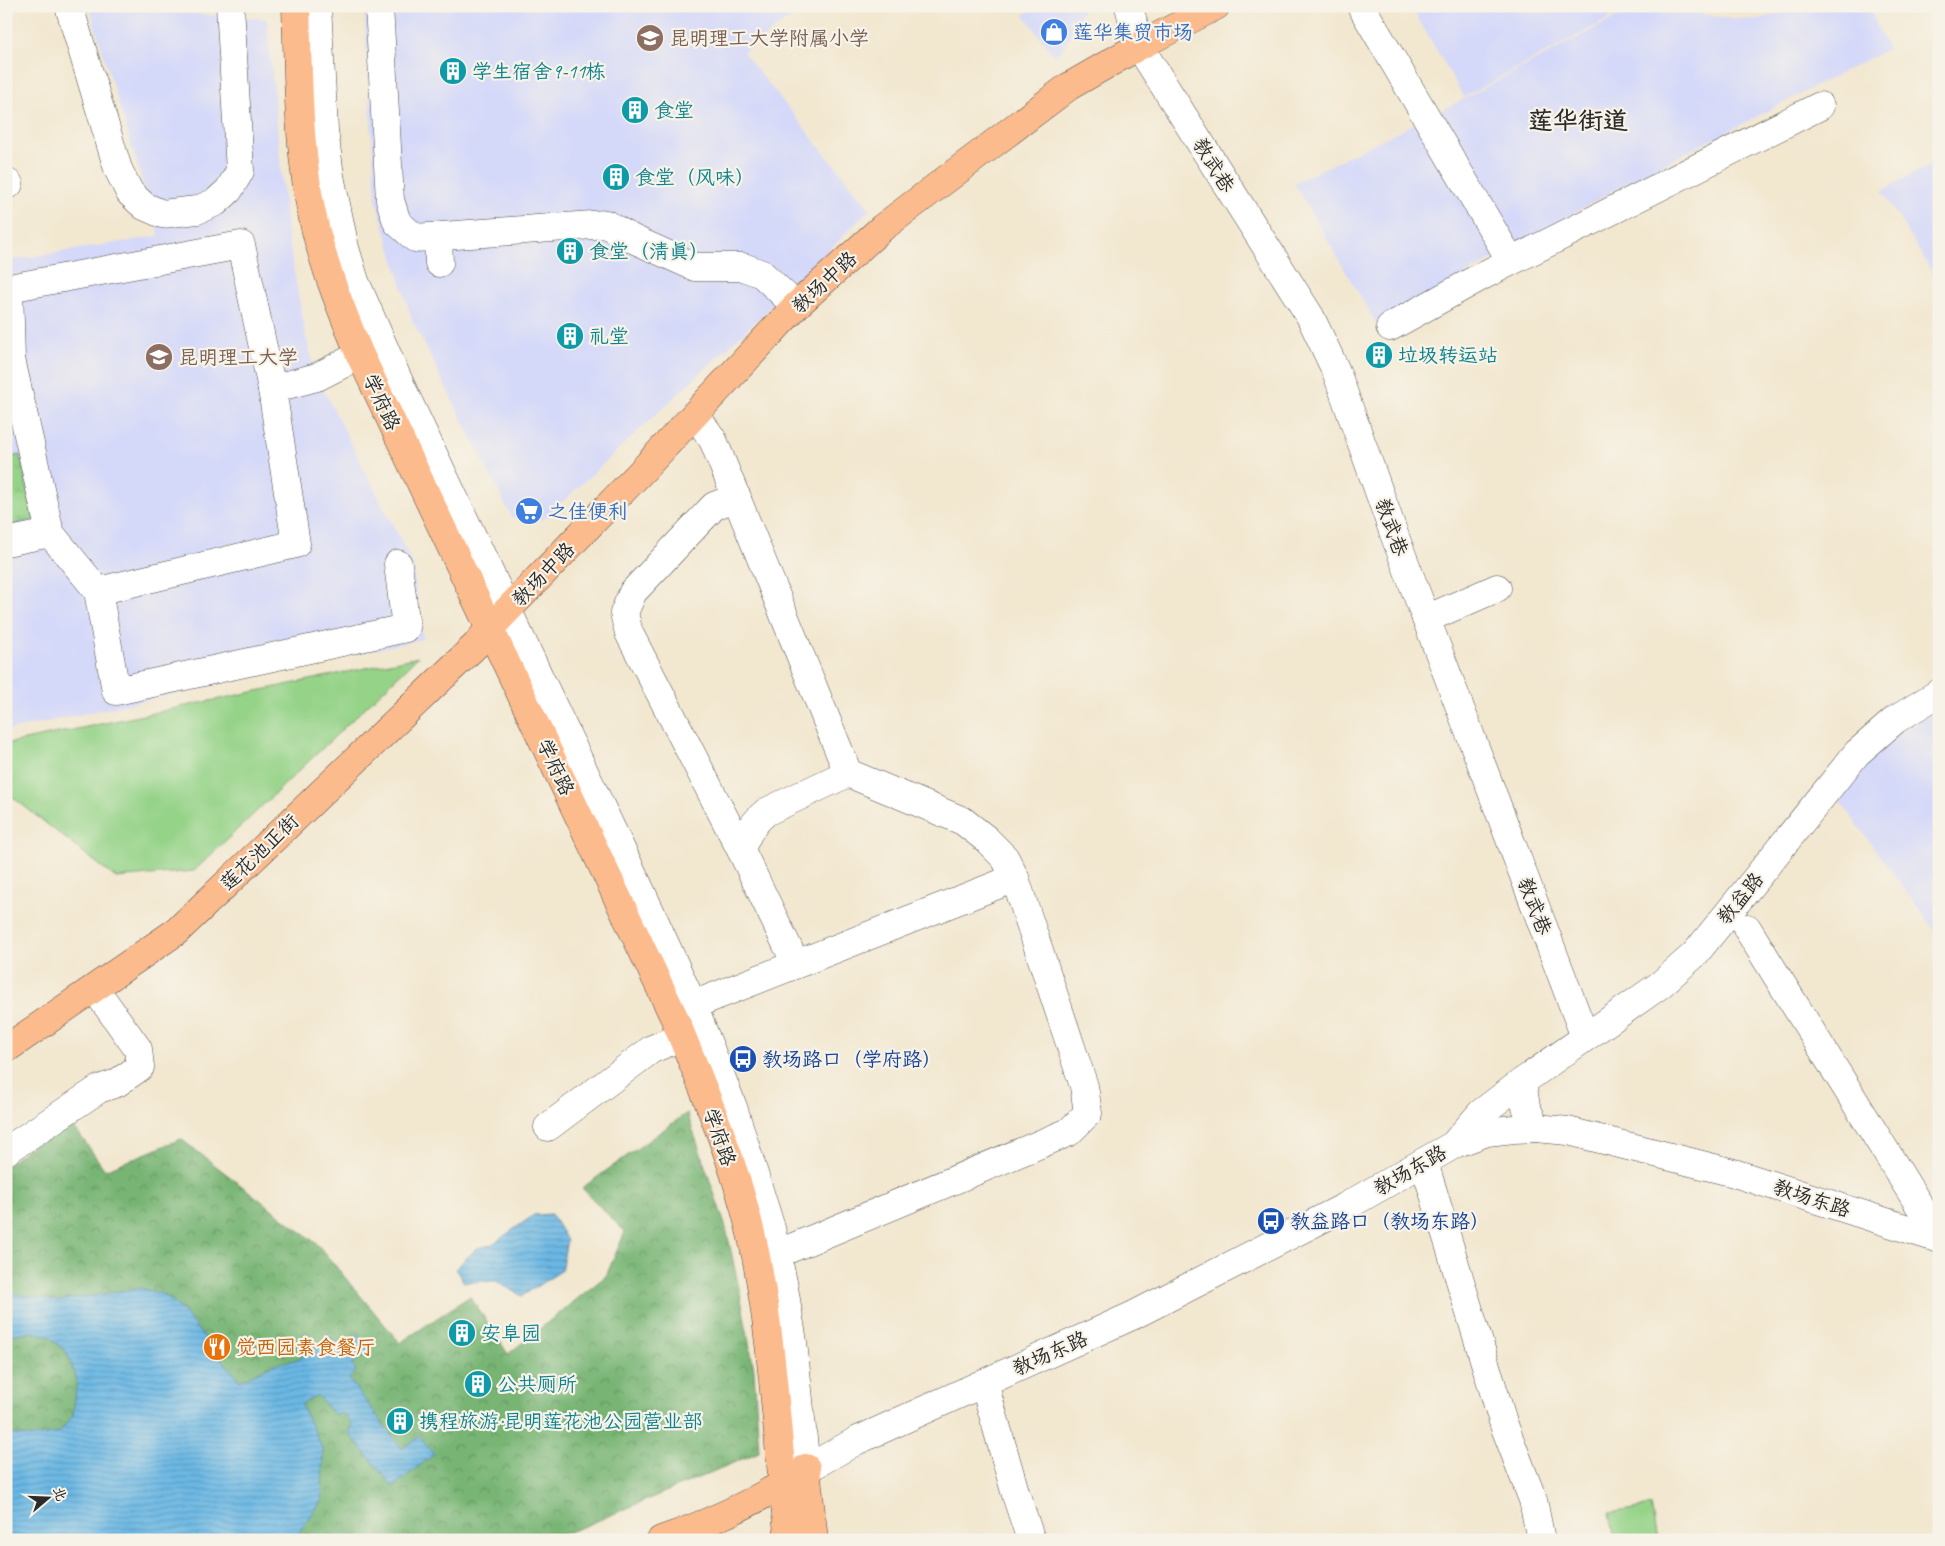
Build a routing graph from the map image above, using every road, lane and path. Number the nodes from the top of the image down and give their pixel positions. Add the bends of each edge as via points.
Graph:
1 (69, 6) edge
2 (230, 6) edge
3 (296, 6) edge
4 (317, 6) edge
5 (379, 6) edge
6 (1129, 6) edge
7 (1216, 6) edge
8 (1361, 6) edge
9 (1139, 46) junction
10 (1820, 106) dead end
11 (1512, 261) junction
12 (790, 300) junction
13 (1390, 326) dead end
14 (360, 355) junction
15 (9, 360) edge
16 (272, 389) junction
17 (695, 414) junction
18 (736, 497) junction
19 (50, 532) junction
20 (6, 542) edge
21 (398, 564) dead end
22 (1498, 588) dead end
23 (98, 592) junction
24 (499, 619) junction
25 (1426, 619) junction
26 (1939, 693) edge
27 (848, 774) junction
28 (741, 850) junction
29 (1015, 878) junction
30 (1747, 928) dead end
31 (796, 964) junction
32 (95, 989) junction
33 (693, 1005) junction
34 (682, 1037) junction
35 (1585, 1037) junction
36 (6, 1048) edge
37 (1522, 1082) junction
38 (548, 1127) dead end
39 (1536, 1128) junction
40 (1455, 1144) junction
41 (6, 1151) edge
42 (1424, 1162) junction
43 (1939, 1238) edge
44 (777, 1254) junction
45 (984, 1383) junction
46 (806, 1468) junction
47 (782, 1484) junction
48 (661, 1540) edge
49 (788, 1540) edge
50 (814, 1540) edge
51 (1032, 1540) edge
52 (1541, 1540) edge

1 - 2 street via 118,169 130,193 144,206 162,214 197,210 216,202 229,190 240,171
3 - 14 main road, 学府路 via 302,144 308,193 332,287
4 - 24 street, 学府路 via 324,130 345,248 355,281
5 - 12 street via 390,200 398,222 414,238 438,250 606,224 695,267 743,267 762,274
6 - 9 street, 教武巷
7 - 9 main road, 教场中路
8 - 11 street
9 - 12 main road, 教场中路 via 1068,87
9 - 25 street, 教武巷 via 1310,316 1336,372
10 - 11 street
11 - 13 street
12 - 17 main road, 教场中路
14 - 16 street via 317,377
14 - 24 main road, 学府路
15 - 16 street via 8,288 252,251
15 - 19 street
16 - 23 street via 296,544
17 - 18 street via 713,440
17 - 24 main road, 教场中路
18 - 27 street
18 - 28 street via 714,506 633,592 624,613 629,633
19 - 20 street
19 - 23 street
21 - 23 street via 406,628 116,691
22 - 25 street
24 - 32 main road, 莲花池正街 via 476,645 177,931
24 - 33 street, 学府路
24 - 34 main road, 学府路
25 - 35 street, 教武巷
26 - 35 street, 教益路 via 1895,720 1857,754 1695,954 1660,985
27 - 28 street via 766,812 750,828
27 - 29 street via 963,821 1005,858
28 - 31 street
29 - 31 street
29 - 44 street via 1084,1086 1088,1113 1070,1132
30 - 43 street
31 - 33 street
32 - 36 main road, 莲花池正街
32 - 41 street via 138,1049 140,1067 117,1083 99,1089
33 - 44 street, 学府路 via 736,1116
34 - 38 street via 652,1049
34 - 47 main road, 学府路 via 711,1107 756,1256 770,1353
35 - 37 street, 教益路
37 - 39 street via 1526,1107
37 - 40 street, 教益路 via 1481,1113
39 - 40 street, 教场东路 via 1487,1132
39 - 43 street, 教场东路 via 1568,1132 1734,1173
40 - 42 street, 教场东路
42 - 45 street, 教场东路 via 1345,1208 1134,1316
42 - 52 street via 1504,1424 1532,1500
44 - 46 street, 学府路 via 793,1342
45 - 46 street, 教场东路 via 856,1440
45 - 51 street
46 - 47 street, 教场东路
46 - 50 main road, 学府路
47 - 48 main road via 745,1506
47 - 49 main road, 学府路

